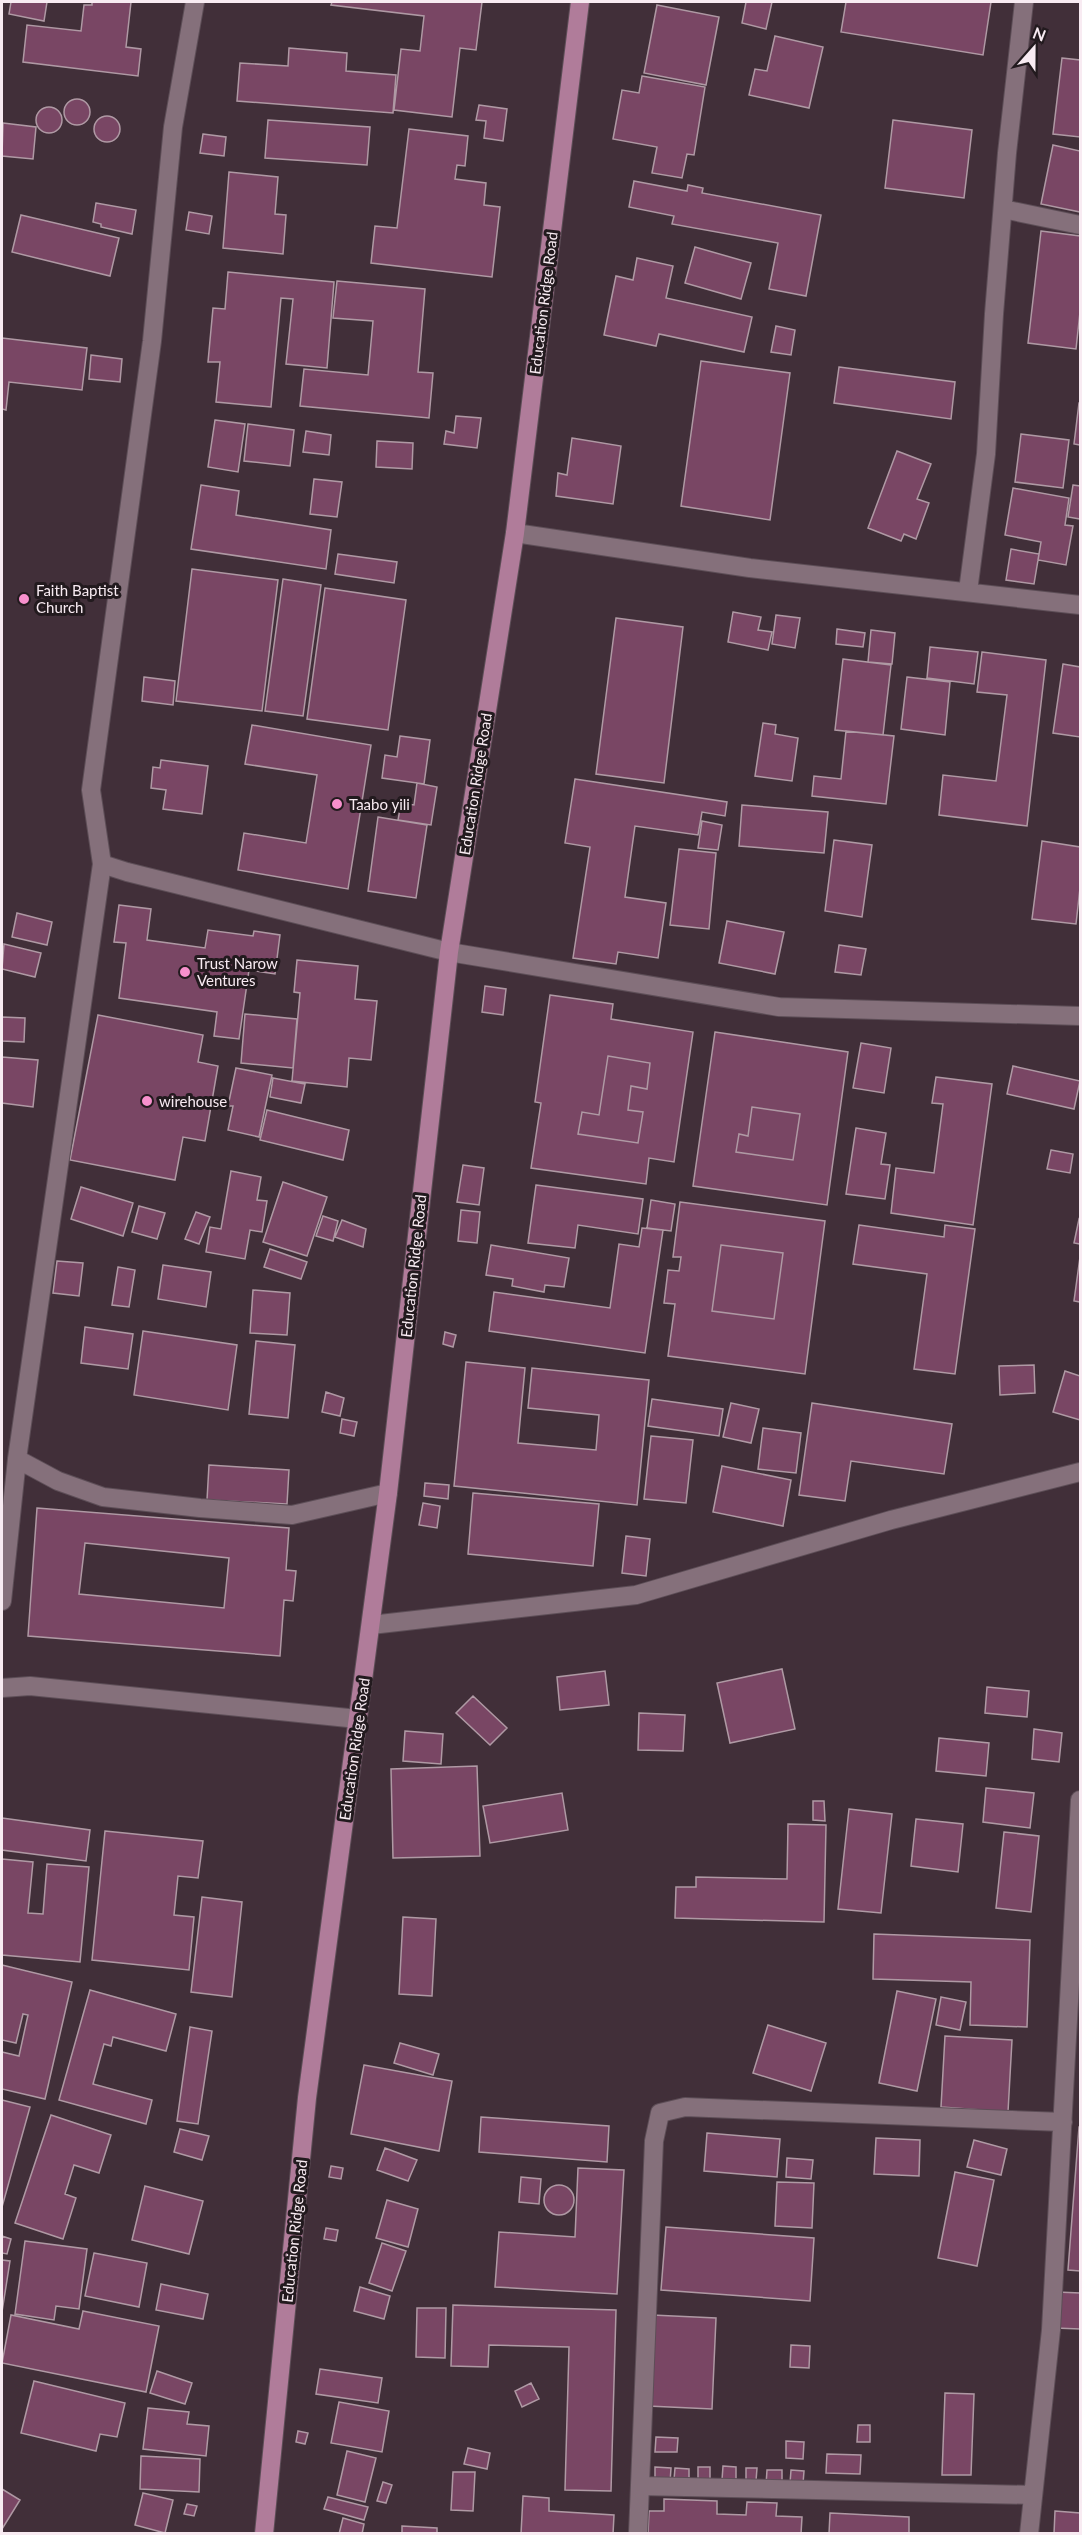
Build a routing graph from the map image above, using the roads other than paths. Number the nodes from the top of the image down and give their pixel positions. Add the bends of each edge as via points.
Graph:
1 (195, 2) edge
2 (580, 2) edge
3 (1024, 2) edge
4 (1002, 209) junction
5 (1080, 225) edge
6 (515, 533) junction
7 (968, 591) junction
8 (1080, 605) edge
9 (102, 864) junction
10 (449, 952) junction
11 (1080, 1016) edge
12 (17, 1459) junction
13 (1080, 1472) edge
14 (388, 1493) junction
15 (2, 1601) edge
16 (371, 1625) junction
17 (2, 1688) edge
18 (358, 1719) junction
19 (1080, 1800) edge
20 (1063, 2122) junction
21 (640, 2486) junction
22 (1033, 2494) junction
23 (264, 2534) edge
24 (638, 2534) edge
25 (1029, 2534) edge

1 - 9 street via 173,127 152,341 91,790
2 - 6 main road, Education Ridge Road
3 - 4 street
4 - 5 street
4 - 7 street via 986,454
6 - 7 street via 750,568
6 - 10 main road, Education Ridge Road
7 - 8 street
9 - 10 street
9 - 12 street
10 - 11 street via 779,1007
10 - 14 main road, Education Ridge Road
12 - 14 street via 58,1481 102,1497 200,1508 292,1515
12 - 15 street
13 - 16 street via 891,1520 636,1595
14 - 16 main road, Education Ridge Road
16 - 18 main road, Education Ridge Road
17 - 18 street via 30,1686
18 - 23 main road, Education Ridge Road via 307,2098
19 - 20 street
20 - 21 street via 685,2107 660,2113 654,2141
20 - 22 street via 1051,2330
21 - 22 street
21 - 24 street
22 - 25 street

